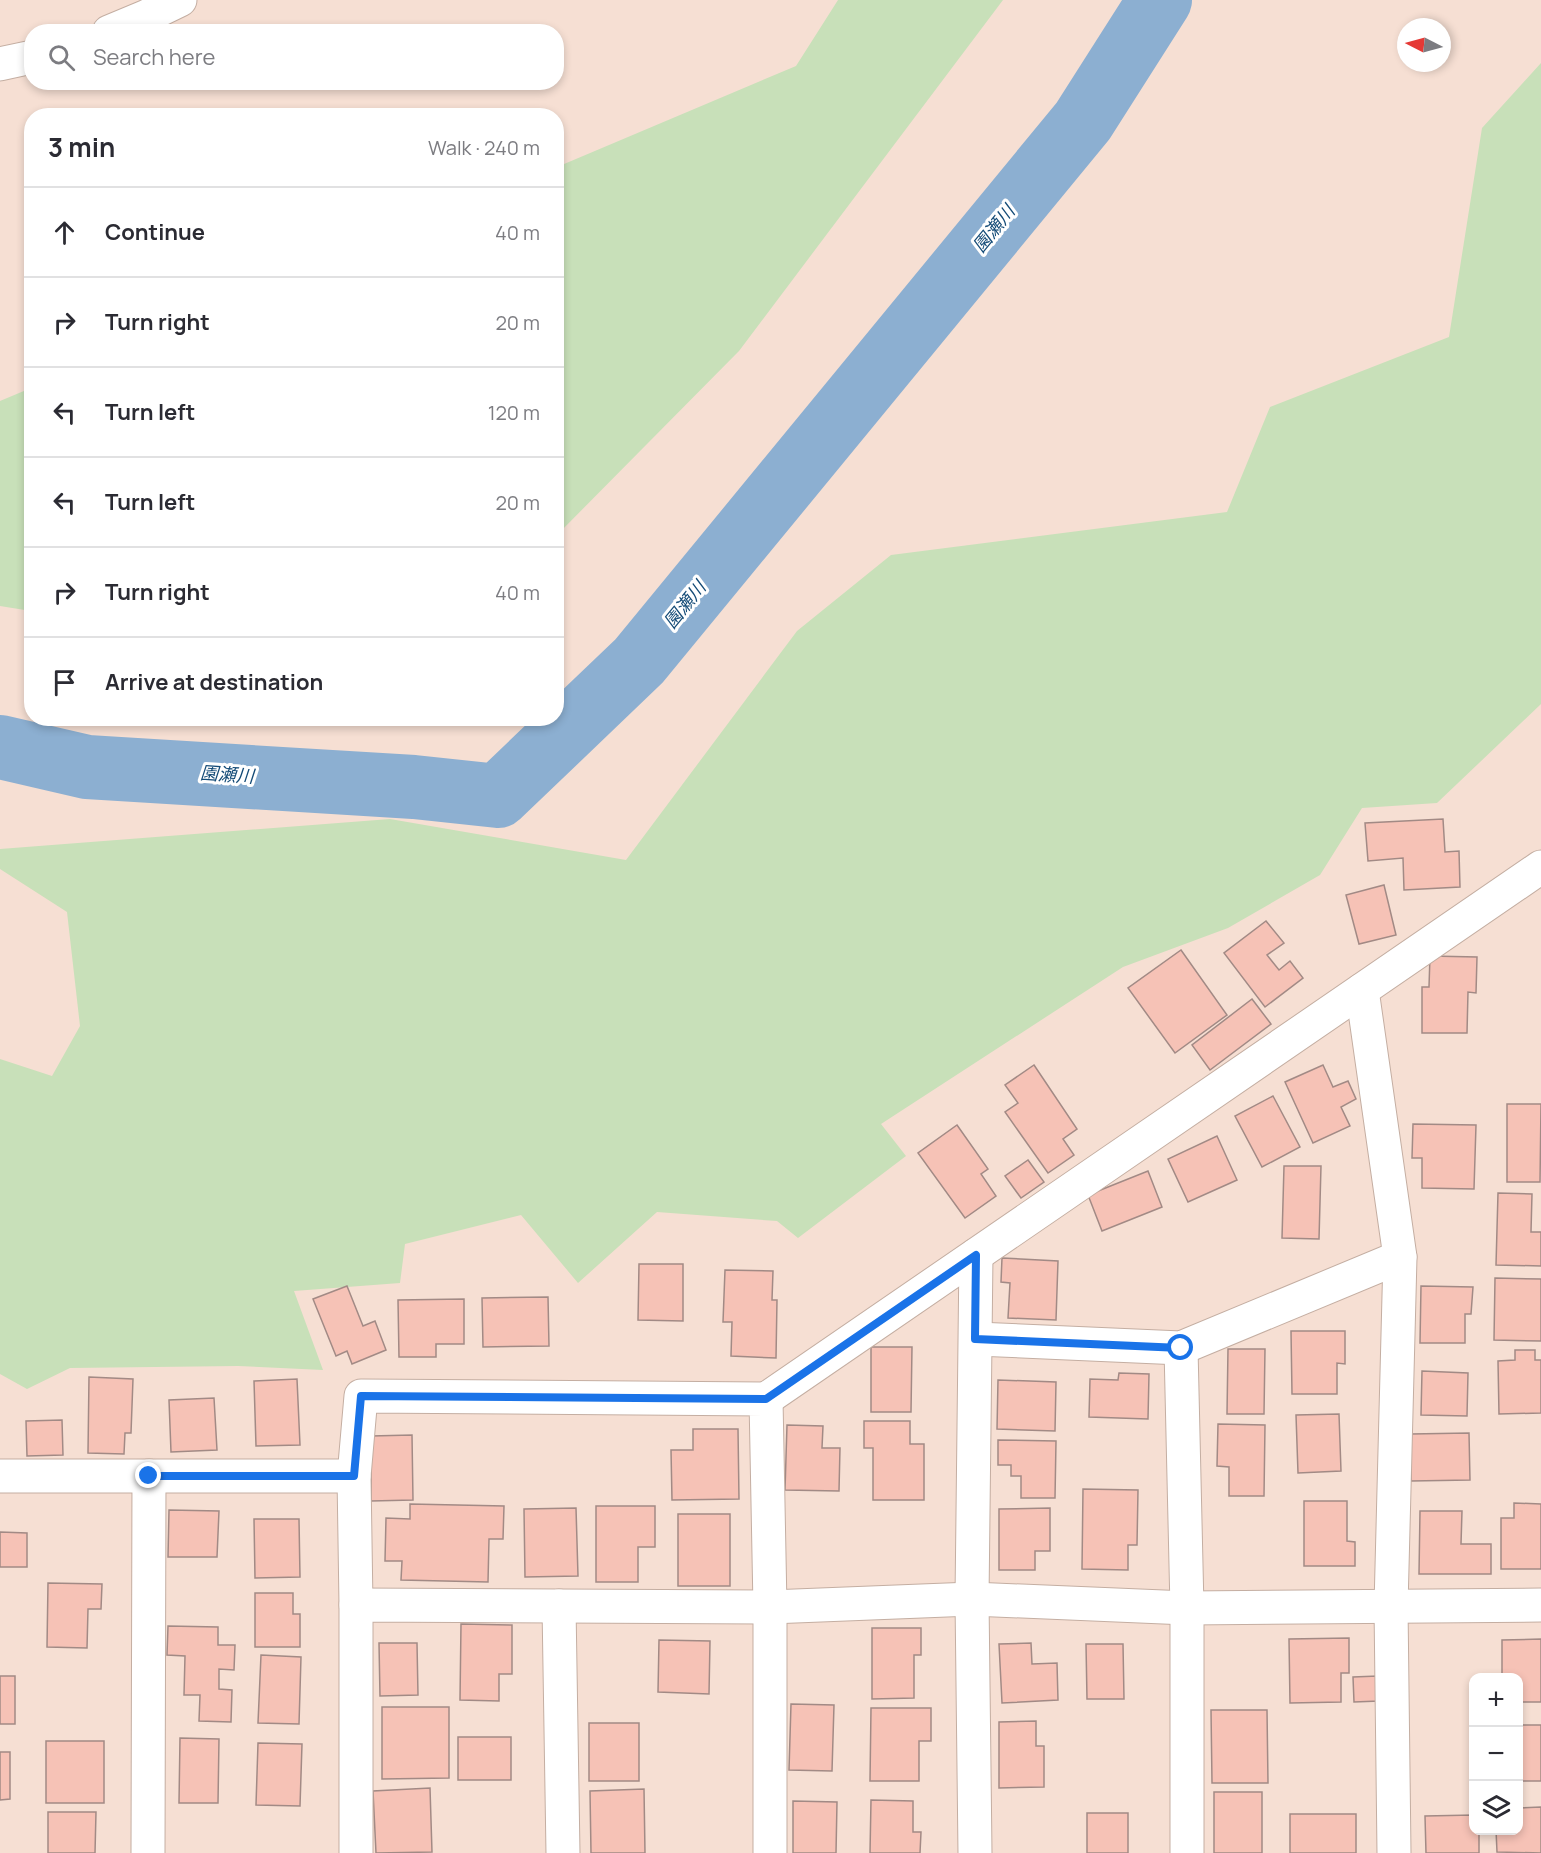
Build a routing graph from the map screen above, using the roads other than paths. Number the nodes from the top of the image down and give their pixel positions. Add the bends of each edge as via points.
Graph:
1 (180, 0) edge
2 (128, 24) edge
3 (24, 59) edge
4 (0, 64) edge
5 (1541, 867) edge
6 (1362, 990) junction
7 (976, 1255) junction
8 (1400, 1257) junction
9 (975, 1339) junction
10 (1181, 1348) junction
11 (766, 1399) junction
12 (0, 1476) edge
13 (149, 1476) junction
14 (354, 1476) junction
15 (972, 1599) junction
16 (356, 1605) junction
17 (1541, 1605) edge
18 (559, 1606) junction
19 (1391, 1606) junction
20 (771, 1607) junction
21 (1187, 1608) junction
22 (148, 1853) edge
23 (356, 1853) edge
24 (563, 1853) edge
25 (770, 1853) edge
26 (975, 1853) edge
27 (1187, 1853) edge
28 (1394, 1853) edge

1 - 2 street
3 - 4 street
5 - 6 street
6 - 7 street
6 - 8 street
7 - 9 street
7 - 11 street
8 - 10 street
8 - 19 street
9 - 10 street
9 - 15 street
10 - 21 street
11 - 14 street via 361,1396
11 - 20 street
12 - 13 street
13 - 14 street
13 - 22 street
14 - 16 street
15 - 20 street
15 - 21 street
15 - 26 street
16 - 18 street
16 - 23 street
17 - 19 street
18 - 20 street
18 - 24 street
19 - 21 street
19 - 28 street
20 - 25 street
21 - 27 street

